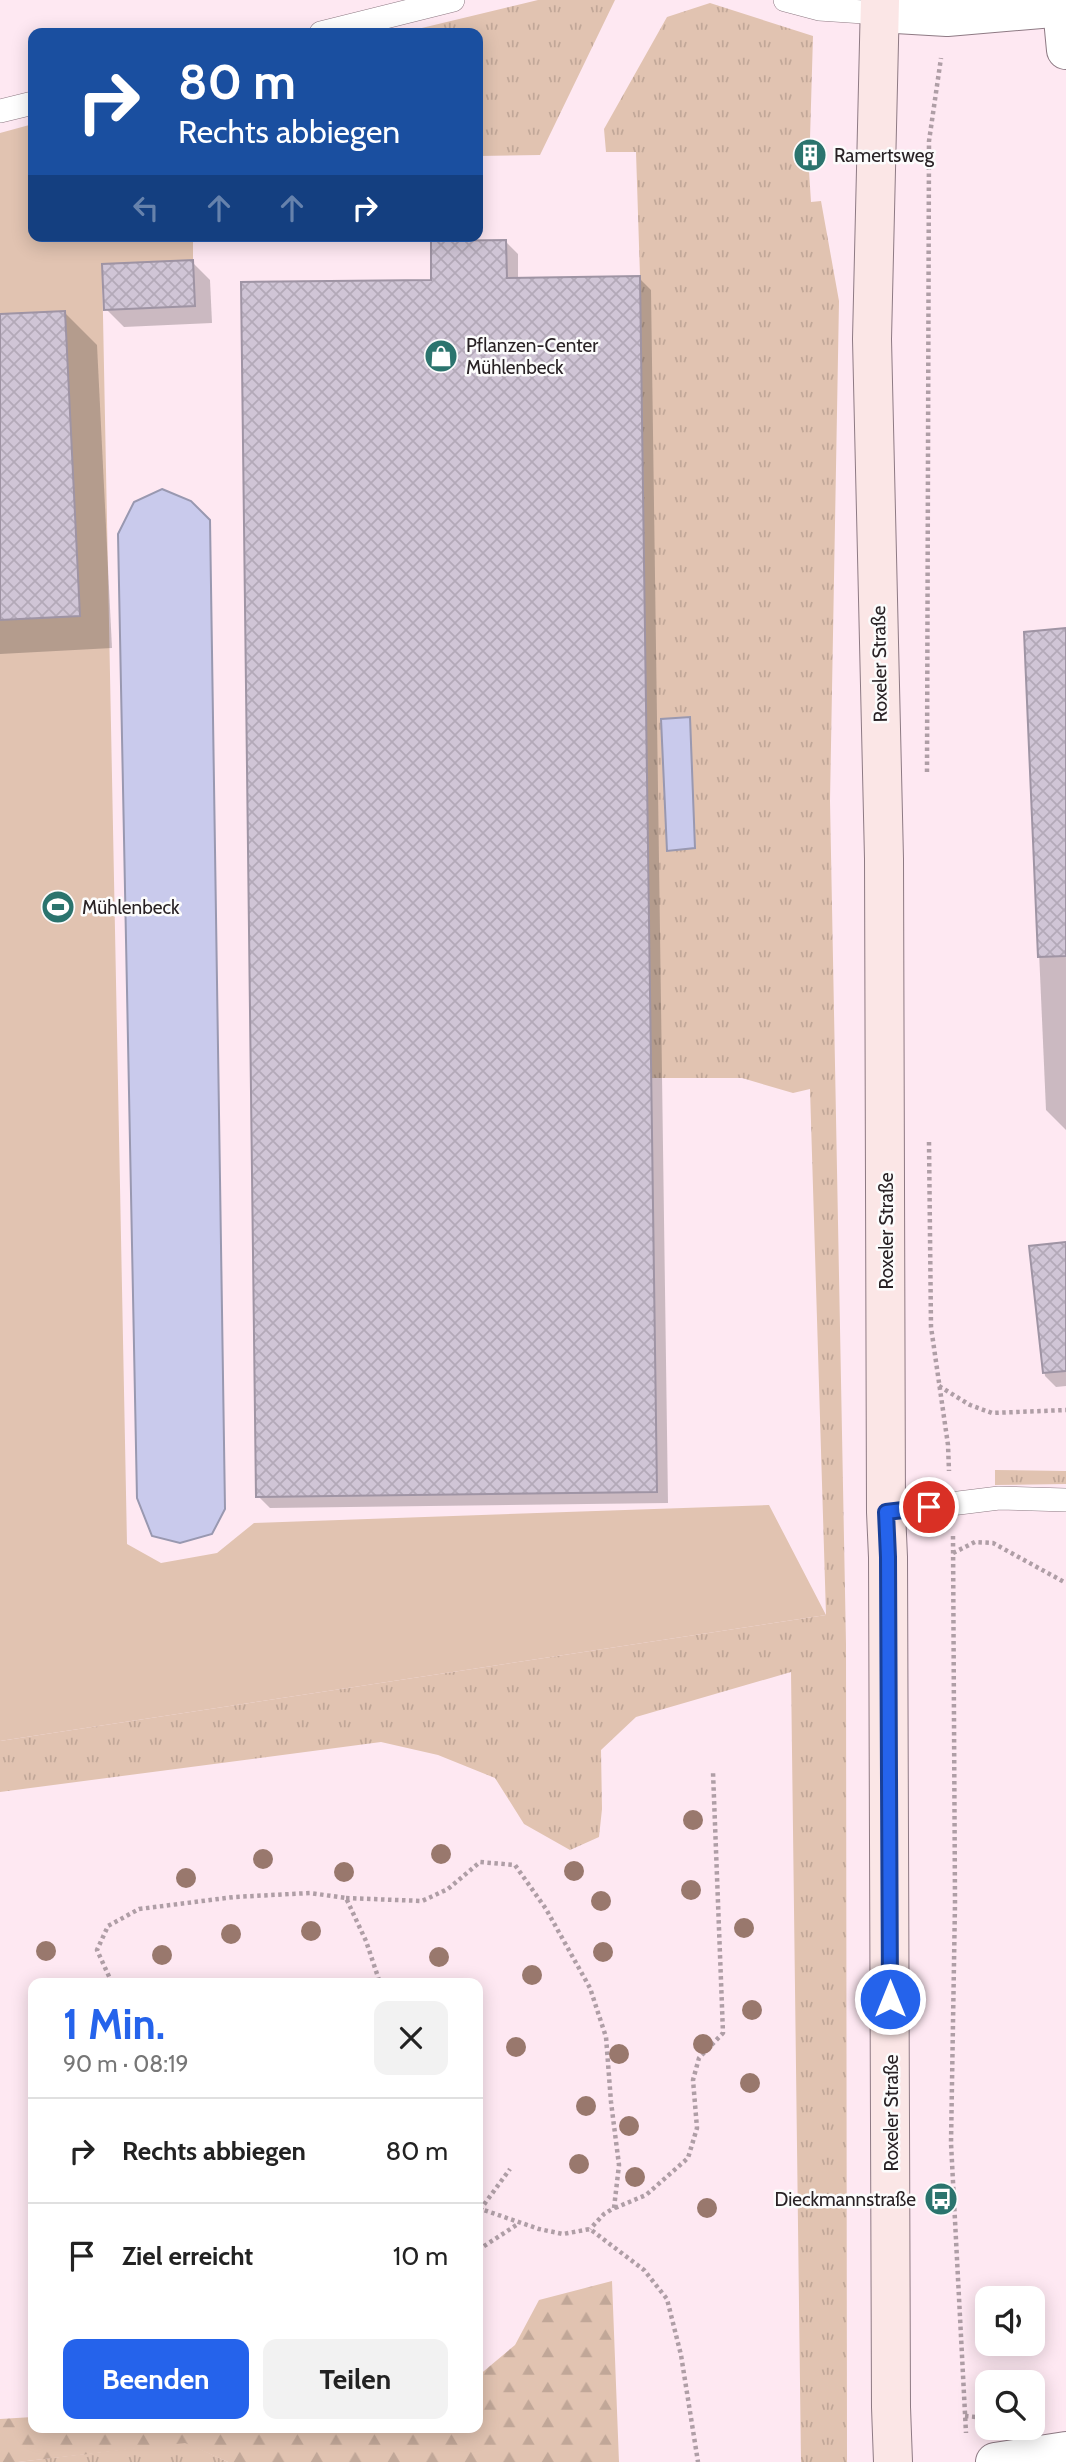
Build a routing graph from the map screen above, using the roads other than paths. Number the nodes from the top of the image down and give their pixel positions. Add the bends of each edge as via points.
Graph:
1 (453, 0) edge
2 (785, 0) edge
3 (879, 6) edge
4 (1064, 7) edge
5 (341, 28) edge
6 (1066, 50) edge
7 (28, 104) edge
8 (0, 111) edge
9 (1066, 1500) edge
10 (886, 1512) junction
11 (980, 2450) edge
12 (1066, 2451) edge
13 (893, 2462) edge

1 - 5 lane
2 - 3 lane via 820,9
3 - 4 street via 947,17
3 - 10 main road, Roxeler Straße via 872,339 884,859
4 - 6 street
7 - 8 lane
9 - 10 lane via 999,1498
10 - 13 main road, Roxeler Straße
11 - 12 street

